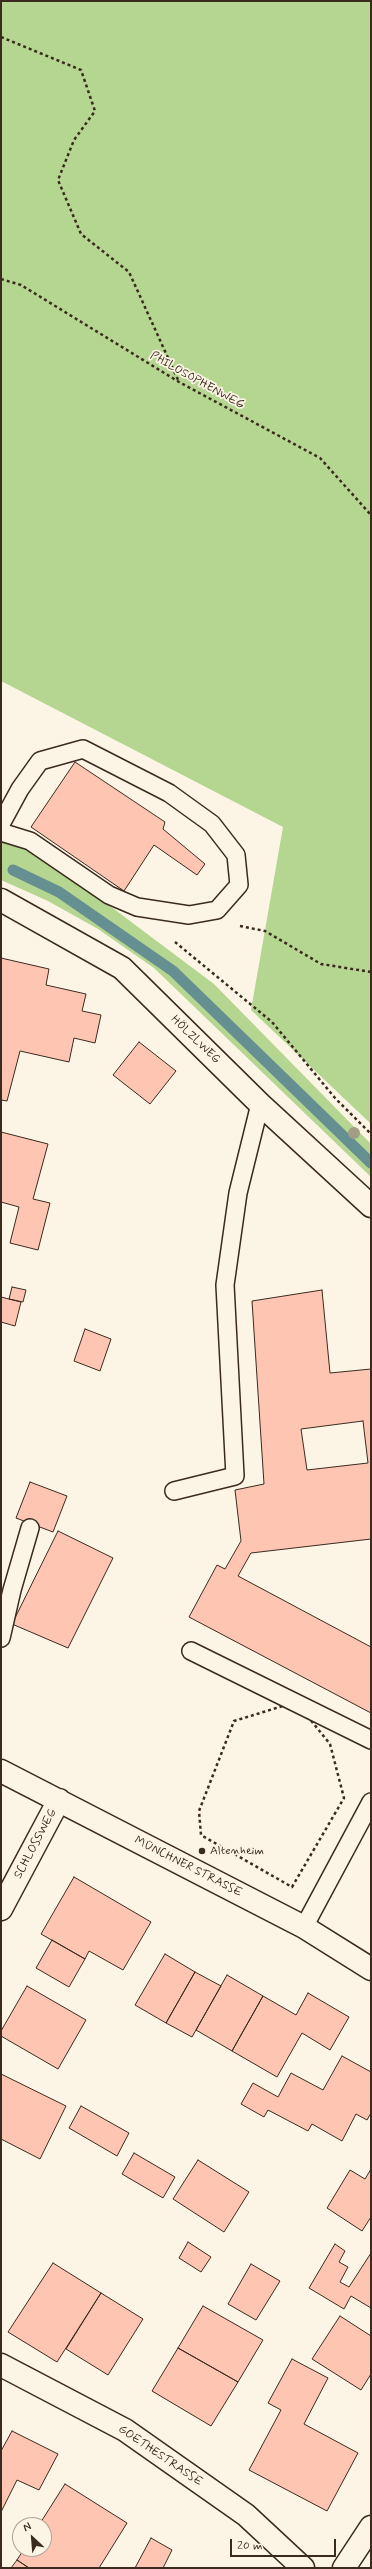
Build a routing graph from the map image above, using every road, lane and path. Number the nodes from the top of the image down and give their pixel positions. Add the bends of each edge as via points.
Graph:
1 (1, 37) edge
2 (1, 279) edge
3 (179, 382) junction
4 (371, 515) edge
5 (1, 824) edge
6 (1, 832) edge
7 (1, 900) edge
8 (143, 908) junction
9 (235, 924) dead end
10 (371, 972) edge
11 (260, 1104) junction
12 (371, 1134) edge
13 (371, 1206) edge
14 (174, 1491) dead end
15 (30, 1528) dead end
16 (1, 1638) edge
17 (191, 1651) dead end
18 (296, 1702) junction
19 (371, 1740) edge
20 (1, 1770) edge
21 (60, 1800) junction
22 (371, 1802) edge
23 (1, 1910) edge
24 (304, 1927) junction
25 (371, 1970) edge
26 (1, 2365) edge
27 (371, 2527) edge
28 (303, 2568) edge
29 (344, 2568) edge

1 - 3 path via 81,70 95,111 74,140 58,180 82,234 129,272
2 - 3 path, PHILOSOPHENWEG via 21,285
3 - 4 path, PHILOSOPHENWEG via 320,458
5 - 8 lane via 20,789 40,761 83,749 169,793 212,824 236,855 239,885 217,910 189,915
6 - 8 lane via 30,841 109,895
7 - 11 street, HÖLZLWEG via 122,968
8 - 12 path via 173,940 272,1022 335,1098
9 - 10 path via 265,931 321,964
11 - 13 street, HÖLZLWEG
11 - 14 lane via 238,1193 225,1285 235,1476
15 - 16 lane
17 - 18 lane
18 - 18 path via 234,1721 199,1811 201,1835 292,1887 344,1798 330,1744
18 - 19 lane
20 - 21 street, MÜNCHNER STRASSE
21 - 23 street, SCHLOSSWEG
21 - 24 street, MÜNCHNER STRASSE
22 - 24 lane
24 - 25 street, MÜNCHNER STRASSE
26 - 28 street, GOETHESTRASSE via 125,2430 246,2515
27 - 29 street

